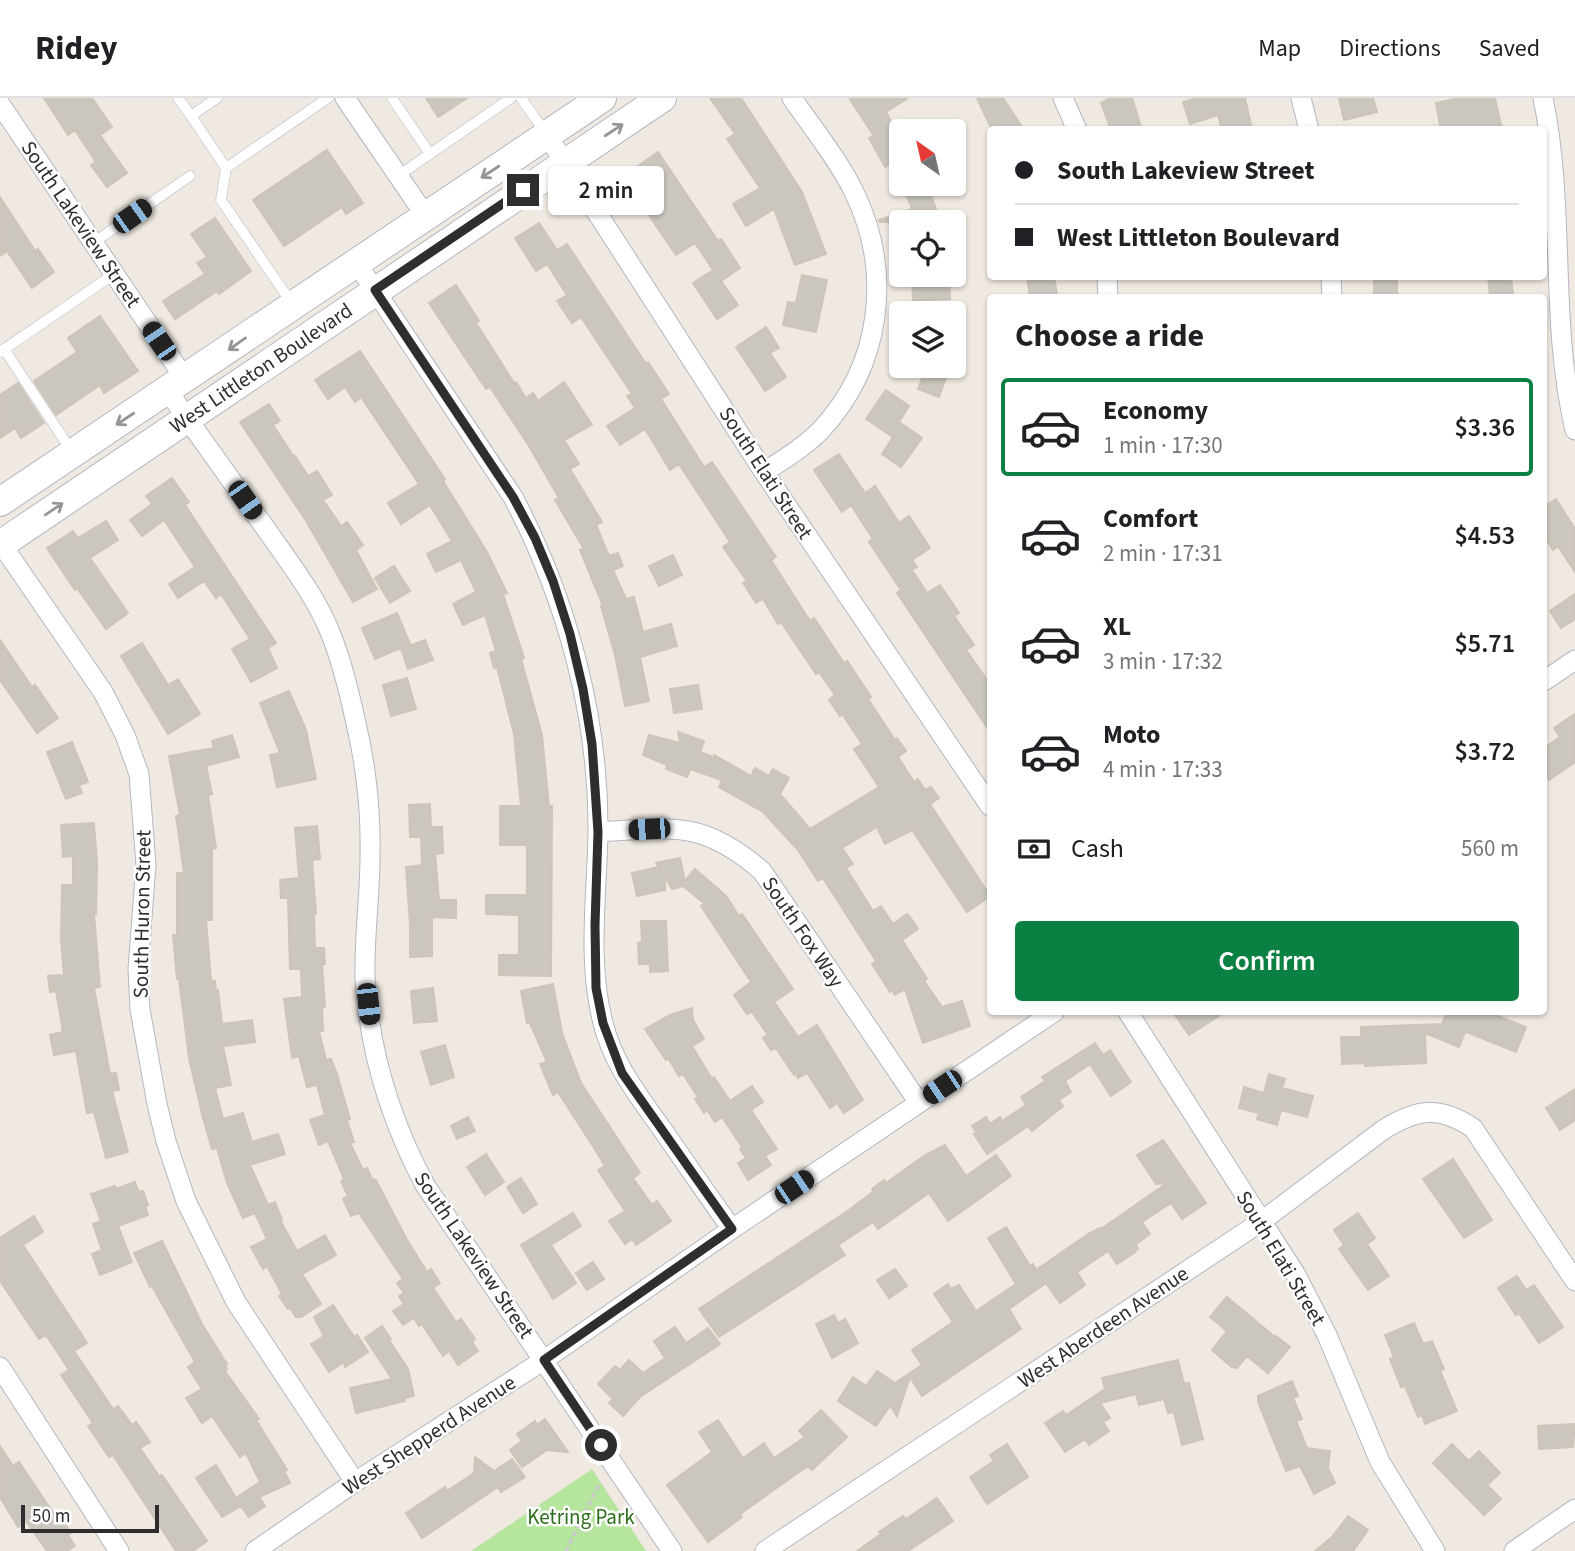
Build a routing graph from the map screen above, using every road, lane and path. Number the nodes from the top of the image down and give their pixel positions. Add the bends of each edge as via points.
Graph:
1 (178, 98) edge
2 (217, 98) edge
3 (328, 98) edge
4 (345, 98) edge
5 (392, 98) edge
6 (511, 98) edge
7 (521, 98) edge
8 (602, 98) edge
9 (662, 98) edge
10 (792, 98) edge
11 (1063, 98) edge
12 (1301, 98) edge
13 (1543, 98) edge
14 (0, 104) edge
15 (191, 116) junction
16 (1075, 126) edge
17 (1308, 126) edge
18 (547, 135) junction
19 (430, 154) junction
20 (565, 162) junction
21 (226, 168) junction
22 (190, 176) dead end
23 (398, 176) junction
24 (425, 215) junction
25 (93, 243) junction
26 (356, 262) junction
27 (114, 274) junction
28 (375, 290) junction
29 (293, 305) junction
30 (1567, 305) edge
31 (2, 351) edge
32 (177, 385) junction
33 (187, 419) junction
34 (1575, 430) edge
35 (74, 453) junction
36 (764, 472) junction
37 (0, 502) edge
38 (1, 544) edge
39 (1575, 660) edge
40 (1547, 679) edge
41 (987, 802) edge
42 (598, 832) junction
43 (1050, 1015) edge
44 (1130, 1015) edge
45 (919, 1103) junction
46 (1262, 1221) junction
47 (732, 1229) junction
48 (1575, 1281) edge
49 (544, 1360) junction
50 (0, 1367) edge
51 (355, 1482) junction
52 (600, 1482) dead end
53 (1575, 1509) edge
54 (120, 1551) edge
55 (256, 1551) edge
56 (566, 1551) edge
57 (672, 1551) edge
58 (765, 1551) edge
59 (1435, 1551) edge
60 (1514, 1551) edge

1 - 15 lane
2 - 15 lane
3 - 21 lane
4 - 23 street
5 - 19 lane
6 - 19 lane
7 - 18 lane
8 - 18 main road, West Littleton Boulevard
20 -> 9 main road, West Littleton Boulevard
10 - 36 street via 853,189 866,219 878,300 865,359 838,409 819,432
11 - 16 street
12 - 17 street
13 - 30 street
14 - 25 street, South Lakeview Street
15 - 21 lane
18 - 20 street, South Elati Street
18 -> 24 main road, West Littleton Boulevard
19 - 23 lane
20 - 28 main road, West Littleton Boulevard
20 - 36 street, South Elati Street
21 - 29 lane via 221,201
22 - 25 lane
23 - 24 street
24 - 26 main road, West Littleton Boulevard
25 - 27 street, South Lakeview Street
26 - 28 street
26 - 29 main road, West Littleton Boulevard
27 - 31 lane
27 - 32 street, South Lakeview Street
28 - 33 main road, West Littleton Boulevard
28 - 42 street via 513,497 553,581 583,689
29 -> 32 main road, West Littleton Boulevard
30 - 34 street via 1566,379
31 - 35 lane
32 - 33 street, South Lakeview Street
32 -> 35 main road, West Littleton Boulevard
38 -> 33 main road, West Littleton Boulevard
33 - 49 street, South Lakeview Street via 307,588 331,633 365,768 370,857 365,979 381,1077 396,1125 425,1185
35 - 37 main road, West Littleton Boulevard
36 - 41 street, South Elati Street
38 - 51 street, South Huron Street via 103,692 139,774 146,865 138,969 140,1009 157,1104 186,1200 236,1302
39 - 40 street
42 - 45 street, South Fox Way via 674,828 717,839 762,871
42 - 47 street via 596,988 611,1050 622,1073
43 - 45 street, West Shepperd Avenue
44 - 46 street, South Elati Street
45 - 47 street, West Shepperd Avenue
46 - 48 street, West Aberdeen Avenue via 1403,1117 1443,1113 1473,1128 1482,1139
46 - 58 street, West Aberdeen Avenue
46 - 59 street, South Elati Street via 1313,1304 1380,1462
47 - 49 street, West Shepperd Avenue
49 - 51 street, West Shepperd Avenue
49 - 57 street, South Lakeview Street
50 - 54 street
51 - 55 street, West Shepperd Avenue
52 - 56 path
53 - 60 street

